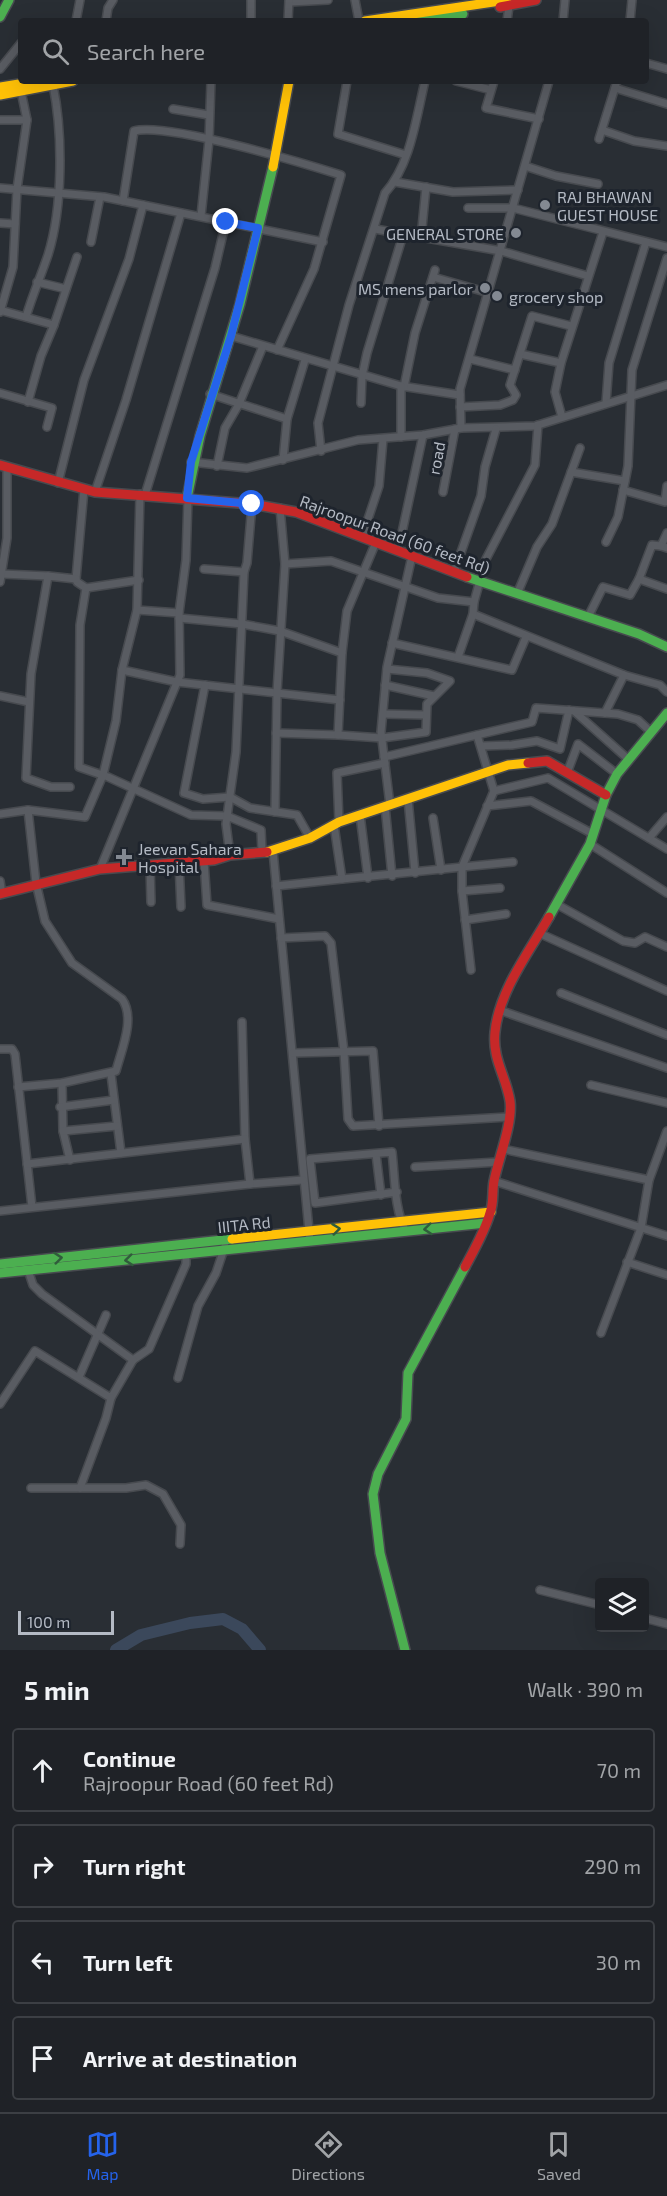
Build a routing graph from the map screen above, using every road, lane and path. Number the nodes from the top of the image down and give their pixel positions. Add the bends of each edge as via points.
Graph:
1 (9, 0) edge
2 (80, 0) edge
3 (113, 0) edge
4 (251, 0) edge
5 (328, 0) edge
6 (355, 0) edge
7 (536, 0) edge
8 (565, 0) edge
9 (632, 0) edge
10 (289, 1) edge
11 (508, 3) edge
12 (464, 7) edge
13 (0, 17) edge
14 (77, 18) edge
15 (106, 18) edge
16 (251, 18) edge
17 (288, 18) edge
18 (358, 18) edge
19 (386, 18) edge
20 (444, 18) edge
21 (507, 18) edge
22 (563, 18) edge
23 (630, 18) edge
24 (18, 47) edge
25 (649, 64) edge
26 (0, 69) edge
27 (667, 69) edge
28 (18, 84) edge
29 (58, 84) edge
30 (211, 84) edge
31 (288, 84) edge
32 (346, 84) edge
33 (424, 84) edge
34 (468, 84) edge
35 (493, 84) edge
36 (548, 84) edge
37 (53, 85) junction
38 (616, 85) edge
39 (0, 87) edge
40 (491, 90) junction
41 (21, 92) junction
42 (0, 95) edge
43 (667, 104) edge
44 (173, 109) dead end
45 (209, 115) junction
46 (539, 119) junction
47 (0, 120) edge
48 (27, 120) junction
49 (602, 130) junction
50 (600, 139) dead end
51 (209, 140) junction
52 (667, 146) edge
53 (406, 155) junction
54 (275, 157) junction
55 (525, 166) junction
56 (395, 182) junction
57 (598, 184) dead end
58 (426, 187) junction
59 (0, 188) edge
60 (17, 189) junction
61 (518, 190) junction
62 (57, 192) junction
63 (100, 197) junction
64 (123, 201) junction
65 (144, 205) junction
66 (468, 208) dead end
67 (513, 208) junction
68 (181, 213) junction
69 (201, 216) junction
70 (226, 222) junction
71 (0, 223) edge
72 (15, 224) junction
73 (258, 228) junction
74 (375, 229) junction
75 (603, 232) junction
76 (403, 235) junction
77 (421, 238) junction
78 (91, 242) dead end
79 (323, 242) junction
80 (646, 242) junction
81 (667, 247) edge
82 (501, 251) junction
83 (77, 257) dead end
84 (667, 258) edge
85 (588, 276) junction
86 (37, 282) junction
87 (66, 290) junction
88 (2, 293) edge
89 (489, 293) junction
90 (0, 311) edge
91 (26, 317) junction
92 (54, 325) junction
93 (571, 326) junction
94 (231, 336) junction
95 (263, 346) junction
96 (277, 350) junction
97 (520, 354) junction
98 (470, 358) junction
99 (305, 360) junction
100 (561, 363) junction
101 (333, 368) junction
102 (515, 370) junction
103 (362, 376) junction
104 (667, 385) edge
105 (402, 386) junction
106 (0, 393) edge
107 (210, 394) junction
108 (632, 394) junction
109 (460, 395) junction
110 (28, 402) junction
111 (361, 403) dead end
112 (606, 403) junction
113 (239, 404) junction
114 (460, 407) junction
115 (562, 417) junction
116 (287, 419) junction
117 (538, 425) junction
118 (47, 427) dead end
119 (458, 429) junction
120 (496, 429) junction
121 (423, 435) junction
122 (401, 437) junction
123 (383, 439) junction
124 (580, 448) dead end
125 (321, 451) junction
126 (283, 459) junction
127 (191, 462) junction
128 (217, 466) junction
129 (3, 467) edge
130 (571, 471) junction
131 (625, 481) junction
132 (58, 483) junction
133 (667, 486) edge
134 (84, 489) junction
135 (623, 490) junction
136 (95, 492) junction
137 (443, 492) dead end
138 (142, 495) junction
139 (187, 498) junction
140 (252, 504) junction
141 (280, 508) junction
142 (667, 533) edge
143 (362, 537) junction
144 (376, 542) junction
145 (606, 543) dead end
146 (664, 547) edge
147 (398, 550) junction
148 (412, 556) junction
149 (285, 564) junction
150 (204, 569) dead end
151 (244, 572) junction
152 (454, 572) junction
153 (365, 573) junction
154 (2, 574) junction
155 (48, 576) junction
156 (76, 579) junction
157 (639, 579) junction
158 (139, 580) junction
159 (480, 581) junction
160 (0, 582) edge
161 (405, 587) junction
162 (86, 588) junction
163 (667, 589) edge
164 (518, 594) junction
165 (474, 602) junction
166 (137, 610) junction
167 (473, 614) junction
168 (179, 616) junction
169 (588, 617) junction
170 (242, 624) junction
171 (280, 631) junction
172 (526, 637) junction
173 (392, 643) junction
174 (667, 647) edge
175 (342, 653) junction
176 (458, 657) junction
177 (387, 669) junction
178 (122, 670) junction
179 (624, 675) junction
180 (177, 682) junction
181 (205, 685) junction
182 (385, 685) junction
183 (239, 687) junction
184 (277, 692) junction
185 (667, 692) edge
186 (0, 696) edge
187 (434, 696) junction
188 (340, 700) junction
189 (29, 702) junction
190 (571, 710) junction
191 (605, 713) junction
192 (667, 713) edge
193 (383, 714) junction
194 (426, 715) junction
195 (651, 732) junction
196 (276, 733) junction
197 (338, 735) junction
198 (477, 735) junction
199 (381, 738) junction
200 (483, 746) junction
201 (628, 759) junction
202 (384, 760) junction
203 (488, 772) junction
204 (567, 773) junction
205 (617, 774) junction
206 (104, 775) junction
207 (70, 787) dead end
208 (134, 788) junction
209 (494, 791) junction
210 (606, 795) junction
211 (230, 796) junction
212 (408, 799) junction
213 (387, 806) junction
214 (487, 806) junction
215 (603, 809) junction
216 (28, 810) junction
217 (275, 812) junction
218 (0, 814) edge
219 (360, 815) junction
220 (226, 816) junction
221 (667, 817) edge
222 (434, 818) dead end
223 (337, 823) junction
224 (593, 834) junction
225 (310, 838) junction
226 (649, 838) junction
227 (590, 844) junction
228 (667, 849) edge
229 (262, 851) junction
230 (273, 851) junction
231 (230, 855) junction
232 (204, 861) junction
233 (513, 862) dead end
234 (179, 863) junction
235 (150, 866) junction
236 (462, 867) junction
237 (100, 869) junction
238 (441, 870) junction
239 (415, 873) junction
240 (392, 876) junction
241 (342, 879) junction
242 (368, 879) junction
243 (36, 883) junction
244 (276, 886) junction
245 (0, 888) edge
246 (500, 888) dead end
247 (462, 891) junction
248 (667, 893) edge
249 (151, 902) dead end
250 (558, 905) junction
251 (181, 907) dead end
252 (506, 914) dead end
253 (279, 919) junction
254 (465, 920) junction
255 (541, 934) junction
256 (281, 938) junction
257 (667, 947) edge
258 (471, 970) dead end
259 (667, 991) edge
260 (561, 993) dead end
261 (500, 1010) junction
262 (243, 1022) dead end
263 (667, 1035) edge
264 (0, 1049) edge
265 (344, 1052) junction
266 (293, 1053) junction
267 (667, 1068) edge
268 (111, 1074) junction
269 (62, 1083) junction
270 (591, 1085) dead end
271 (18, 1087) junction
272 (114, 1100) junction
273 (667, 1103) edge
274 (60, 1107) junction
275 (508, 1117) junction
276 (117, 1126) junction
277 (379, 1126) junction
278 (63, 1131) junction
279 (667, 1131) edge
280 (245, 1139) junction
281 (503, 1149) junction
282 (121, 1153) junction
283 (376, 1154) junction
284 (70, 1160) junction
285 (498, 1162) junction
286 (27, 1164) junction
287 (415, 1167) dead end
288 (303, 1180) junction
289 (649, 1180) junction
290 (494, 1181) junction
291 (250, 1184) junction
292 (397, 1192) junction
293 (381, 1195) junction
294 (32, 1207) junction
295 (0, 1211) edge
296 (490, 1212) junction
297 (400, 1221) junction
298 (486, 1223) junction
299 (641, 1228) junction
300 (406, 1232) junction
301 (667, 1236) edge
302 (310, 1237) junction
303 (225, 1246) junction
304 (156, 1253) junction
305 (186, 1254) junction
306 (627, 1262) junction
307 (0, 1264) edge
308 (28, 1270) junction
309 (0, 1273) edge
310 (667, 1275) edge
311 (106, 1315) dead end
312 (601, 1334) dead end
313 (98, 1336) junction
314 (133, 1360) junction
315 (79, 1377) junction
316 (178, 1378) dead end
317 (111, 1398) junction
318 (0, 1404) edge
319 (31, 1488) dead end
320 (80, 1488) junction
321 (180, 1544) dead end
322 (540, 1590) dead end
323 (595, 1604) edge
324 (649, 1619) edge
325 (667, 1624) edge
326 (405, 1650) edge

1 - 13 street
2 - 14 street
3 - 15 street
4 - 16 street
5 - 10 street
6 - 18 street
7 - 11 street
8 - 22 street
9 - 23 street
10 - 17 street
11 - 12 street
11 - 21 street
12 - 19 street
12 - 20 street
24 - 26 street
25 - 27 street
28 - 39 street
29 - 37 street
30 - 45 street
31 - 54 street
32 - 53 street via 338,134
33 - 53 street
34 - 40 street
35 - 40 street
36 - 46 street, road
37 - 41 street
37 - 62 street via 60,118
38 - 43 street
38 - 49 street
40 - 46 street via 486,108
41 - 42 street
41 - 48 street
44 - 45 street
45 - 51 street
46 - 55 street, road
47 - 48 street
48 - 60 street
49 - 50 street
49 - 52 street via 634,141
51 - 54 street
51 - 64 street via 154,129 134,131
51 - 69 street
53 - 56 street
54 - 73 street
54 - 79 street via 341,175
55 - 57 street
55 - 61 street, road
56 - 58 street
56 - 74 street via 385,193
58 - 61 street via 453,192
58 - 77 street
59 - 60 street
60 - 62 street
60 - 72 street
61 - 67 street, road
62 - 63 street
62 - 86 street via 48,255
63 - 64 street
63 - 78 street
64 - 65 street
65 - 68 street
65 - 132 street via 129,259 84,380
66 - 67 street
67 - 75 street
67 - 82 street, road
68 - 69 street
68 - 136 street
69 - 70 street
70 - 73 street
70 - 138 street via 215,268
71 - 72 street
72 - 88 street via 13,267
73 - 79 street
73 - 94 street
74 - 76 street
74 - 101 street
75 - 80 street
75 - 85 street
76 - 77 street
76 - 103 street
77 - 82 street
79 - 96 street
80 - 81 street
80 - 112 street via 609,363
82 - 85 street
82 - 89 street, road
83 - 87 street
84 - 108 street via 632,370
85 - 93 street
86 - 87 street
86 - 91 street
87 - 92 street
88 - 90 street
89 - 98 street, road
89 - 105 street via 434,273
90 - 91 street
91 - 92 street
92 - 110 street
93 - 97 street via 532,316
93 - 100 street
94 - 95 street
94 - 107 street
95 - 96 street
95 - 113 street
96 - 99 street
97 - 100 street
97 - 102 street
98 - 102 street
98 - 109 street, road
99 - 101 street
99 - 116 street
100 - 115 street via 555,392
101 - 103 street
101 - 125 street via 318,423
102 - 114 street via 510,385 516,395 510,403
103 - 105 street
103 - 111 street
104 - 108 street
105 - 109 street
105 - 122 street
106 - 110 street
107 - 113 street
107 - 127 street
108 - 112 street
108 - 131 street via 632,432
109 - 114 street, road
110 - 118 street via 52,408
112 - 115 street
113 - 116 street
113 - 128 street via 225,428
114 - 119 street, road
115 - 117 street
116 - 126 street
117 - 120 street
117 - 159 street via 535,465 486,559
119 - 120 street
119 - 121 street
119 - 137 street, road
120 - 152 street via 481,496
121 - 122 street
121 - 147 street
122 - 123 street
123 - 125 street via 358,440
123 - 143 street via 379,486
124 - 130 street
125 - 126 street
126 - 128 street via 247,468
127 - 128 street
127 - 139 street
129 - 132 street, Rajroopur Road (60 feet Rd)
129 - 154 street via 7,538
130 - 131 street
130 - 164 street via 552,524 537,547
131 - 135 street
132 - 134 street, Rajroopur Road (60 feet Rd)
133 - 135 street via 665,502
134 - 136 street, Rajroopur Road (60 feet Rd)
134 - 156 street
135 - 145 street via 618,517
136 - 138 street, Rajroopur Road (60 feet Rd)
138 - 139 street, Rajroopur Road (60 feet Rd)
138 - 158 street
139 - 140 street, Rajroopur Road (60 feet Rd)
139 - 168 street via 186,560
140 - 141 street, Rajroopur Road (60 feet Rd)
140 - 151 street
141 - 143 street, Rajroopur Road (60 feet Rd)
141 - 149 street
142 - 146 street
143 - 144 street, Rajroopur Road (60 feet Rd)
144 - 147 street, Rajroopur Road (60 feet Rd)
144 - 153 street
146 - 157 street via 652,545
147 - 148 street, Rajroopur Road (60 feet Rd)
148 - 152 street, Rajroopur Road (60 feet Rd)
148 - 161 street
149 - 153 street via 331,561
149 - 171 street
150 - 151 street
151 - 170 street
152 - 159 street, Rajroopur Road (60 feet Rd)
153 - 161 street
153 - 175 street via 347,611
154 - 155 street
154 - 160 street
155 - 156 street
155 - 189 street via 35,642
156 - 162 street
157 - 163 street
157 - 169 street via 630,595 603,587
158 - 162 street
158 - 166 street
159 - 164 street, Rajroopur Road (60 feet Rd)
159 - 165 street
161 - 165 street via 438,598
161 - 173 street
162 - 206 street via 80,625 79,767
164 - 169 street, Rajroopur Road (60 feet Rd)
165 - 167 street
166 - 168 street
166 - 178 street
167 - 172 street
167 - 176 street
168 - 170 street
168 - 180 street
169 - 174 street, Rajroopur Road (60 feet Rd)
170 - 171 street
170 - 183 street
171 - 175 street
171 - 184 street
172 - 176 street via 512,670
172 - 179 street
173 - 176 street
173 - 177 street
175 - 188 street
177 - 182 street
177 - 187 street via 427,673 450,681
178 - 180 street
178 - 206 street
179 - 185 street via 660,685
179 - 191 street
180 - 181 street
180 - 208 street
181 - 183 street
181 - 211 street via 184,793 202,799
182 - 187 street
182 - 193 street
183 - 184 street
183 - 211 street
184 - 188 street
184 - 196 street
186 - 189 street
187 - 194 street via 427,704
188 - 197 street
189 - 207 street via 26,778 51,787
190 - 191 street
190 - 198 street via 536,708 532,722
190 - 200 street via 560,750 537,741
190 - 201 street
191 - 195 street via 638,720
192 - 195 street
193 - 194 street
193 - 199 street
194 - 199 street via 426,732
195 - 201 street
196 - 197 street
196 - 217 street
197 - 199 street
198 - 200 street
198 - 202 street
199 - 202 street
200 - 203 street
201 - 205 street
202 - 213 street
202 - 223 street via 337,773
203 - 204 street via 508,765 548,761
203 - 209 street
203 - 212 street
204 - 205 street via 578,744
204 - 210 street
205 - 210 street
206 - 208 street
206 - 216 street via 85,817
208 - 220 street via 190,815
208 - 237 street
209 - 214 street
209 - 215 street via 548,778
210 - 215 street
211 - 217 street via 250,808
211 - 220 street
212 - 213 street
212 - 239 street
213 - 219 street
213 - 240 street
214 - 224 street via 531,801
214 - 236 street
215 - 224 street
215 - 226 street
216 - 218 street
216 - 243 street
217 - 225 street via 297,815
219 - 223 street
219 - 242 street
220 - 229 street via 261,830
220 - 231 street
221 - 226 street
222 - 238 street
223 - 225 street
223 - 241 street
224 - 227 street
225 - 230 street
226 - 228 street
227 - 248 street
227 - 250 street
229 - 230 street
229 - 231 street
230 - 244 street
231 - 232 street
232 - 234 street
232 - 253 street via 207,905
233 - 236 street
234 - 235 street
234 - 251 street
235 - 237 street
235 - 249 street
236 - 238 street
236 - 247 street
237 - 243 street
238 - 239 street
239 - 240 street
240 - 242 street
241 - 242 street
241 - 244 street
243 - 245 street
243 - 268 street via 45,921 72,963 126,1004 128,1024 116,1071
244 - 253 street
246 - 247 street
247 - 254 street
250 - 255 street
250 - 257 street via 623,941 636,943 645,937
252 - 254 street
253 - 256 street
254 - 258 street
255 - 259 street
255 - 261 street
256 - 265 street via 329,937
256 - 266 street
260 - 263 street
261 - 267 street
261 - 275 street via 494,1054 510,1102
262 - 280 street
264 - 271 street via 12,1049 15,1054
265 - 266 street
265 - 277 street via 350,1124 357,1128
265 - 277 street via 373,1051
266 - 288 street
268 - 269 street
268 - 272 street
269 - 271 street
269 - 274 street
270 - 273 street
271 - 286 street
272 - 274 street
272 - 276 street
274 - 278 street
275 - 277 street
275 - 281 street
276 - 278 street
276 - 282 street
278 - 284 street
279 - 289 street
280 - 282 street
280 - 291 street
281 - 285 street
281 - 289 street
282 - 284 street
283 - 292 street via 392,1152
283 - 293 street
283 - 293 street via 310,1160 315,1203
284 - 286 street
285 - 287 street
285 - 290 street
286 - 294 street
288 - 291 street
288 - 302 street
289 - 299 street
290 - 296 street
290 - 299 street
291 - 294 street
292 - 293 street
292 - 297 street
294 - 295 street
296 - 297 street, IIITA Rd
296 - 298 street
297 - 300 street
302 -> 297 street, IIITA Rd
298 -> 300 street, IIITA Rd
298 - 326 street via 408,1373 406,1420 373,1492 376,1527 393,1601 403,1626
299 - 301 street
299 - 306 street
300 - 302 street, IIITA Rd
302 - 303 street, IIITA Rd
303 - 304 street, IIITA Rd
303 - 305 street, IIITA Rd
303 - 316 street via 198,1306
304 - 305 street, IIITA Rd
307 -> 304 street, IIITA Rd
304 -> 308 street, IIITA Rd
305 - 314 street via 186,1264 149,1349
306 - 310 street
306 - 312 street
308 - 309 street, IIITA Rd
308 - 313 street via 33,1286
311 - 313 street
313 - 314 street
313 - 315 street
314 - 317 street
315 - 317 street
315 - 318 street via 35,1351
317 - 320 street
319 - 320 street
320 - 321 street via 146,1485 163,1494 181,1525
322 - 323 street
324 - 325 street

